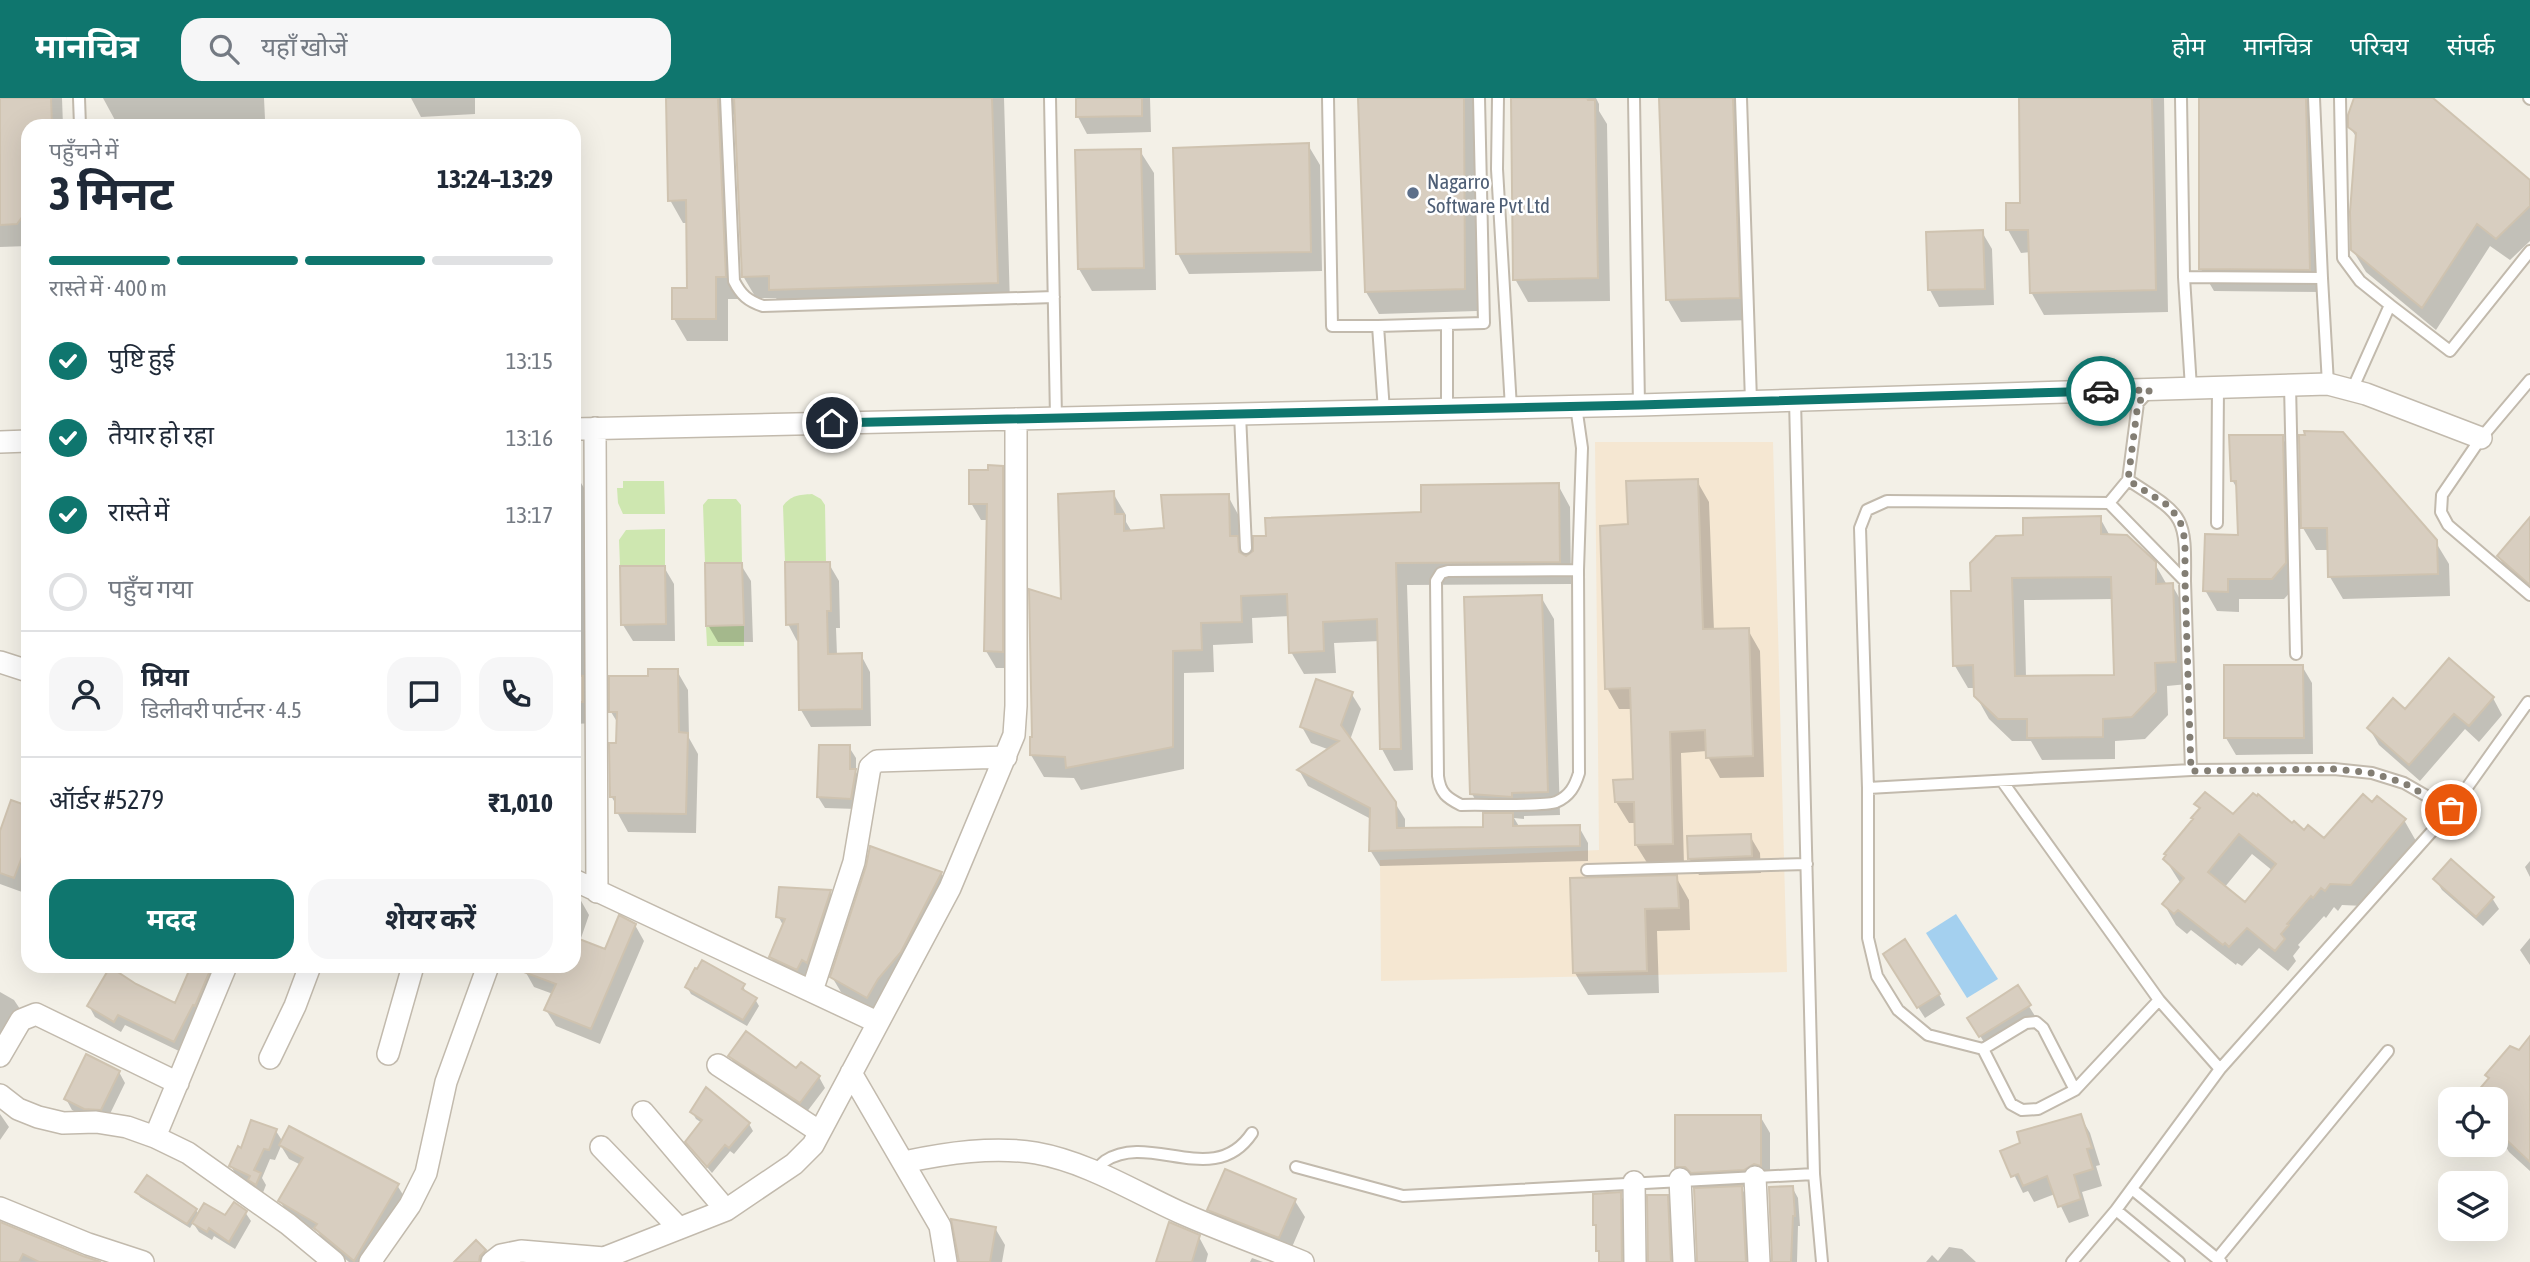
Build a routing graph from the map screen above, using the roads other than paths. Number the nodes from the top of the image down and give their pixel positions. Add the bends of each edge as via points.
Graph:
1 (79, 98) edge
2 (726, 98) edge
3 (1050, 98) edge
4 (1328, 98) edge
5 (1479, 98) edge
6 (1498, 98) edge
7 (1634, 98) edge
8 (1741, 98) edge
9 (2181, 98) edge
10 (2314, 98) edge
11 (2340, 98) edge
12 (80, 119) edge
13 (2530, 251) edge
14 (2184, 277) junction
15 (2322, 278) junction
16 (1054, 297) junction
17 (2390, 305) junction
18 (1447, 324) junction
19 (1378, 326) junction
20 (2530, 380) edge
21 (2328, 384) junction
22 (2290, 385) junction
23 (2218, 387) junction
24 (2191, 388) junction
25 (2150, 390) junction
26 (2352, 390) junction
27 (1795, 400) junction
28 (1751, 401) junction
29 (1639, 405) junction
30 (1576, 406) junction
31 (1511, 408) junction
32 (1447, 409) junction
33 (1384, 411) junction
34 (1240, 414) junction
35 (1056, 418) junction
36 (1016, 419) junction
37 (584, 429) edge
38 (2481, 438) junction
39 (0, 442) edge
40 (21, 442) edge
41 (2128, 480) junction
42 (2109, 503) junction
43 (2217, 523) dead end
44 (1246, 548) dead end
45 (1578, 570) junction
46 (2185, 581) junction
47 (2530, 595) edge
48 (2296, 654) dead end
49 (0, 662) edge
50 (21, 669) edge
51 (2530, 704) edge
52 (1006, 757) junction
53 (2191, 771) junction
54 (2002, 781) junction
55 (1868, 788) junction
56 (2451, 810) junction
57 (1807, 864) junction
58 (1587, 870) dead end
59 (581, 884) edge
60 (597, 892) junction
61 (223, 973) edge
62 (307, 973) edge
63 (411, 973) edge
64 (485, 973) edge
65 (812, 991) junction
66 (2159, 1000) junction
67 (877, 1022) junction
68 (1983, 1048) junction
69 (2388, 1051) dead end
70 (388, 1054) dead end
71 (0, 1056) edge
72 (270, 1058) dead end
73 (718, 1065) dead end
74 (2221, 1069) junction
75 (851, 1073) junction
76 (178, 1083) junction
77 (2075, 1090) junction
78 (0, 1095) edge
79 (643, 1112) dead end
80 (820, 1132) junction
81 (1252, 1133) dead end
82 (155, 1137) junction
83 (601, 1147) dead end
84 (904, 1162) junction
85 (1296, 1167) dead end
86 (1094, 1172) junction
87 (1814, 1174) junction
88 (1755, 1177) junction
89 (1680, 1179) junction
90 (1634, 1182) junction
91 (2132, 1189) junction
92 (0, 1208) edge
93 (726, 1210) junction
94 (2116, 1210) junction
95 (679, 1228) junction
96 (607, 1260) edge
97 (2219, 1261) edge
98 (143, 1262) edge
99 (334, 1262) edge
100 (370, 1262) edge
101 (492, 1262) edge
102 (946, 1262) edge
103 (1303, 1262) edge
104 (1635, 1262) edge
105 (1684, 1262) edge
106 (1759, 1262) edge
107 (1822, 1262) edge
108 (2072, 1262) edge
109 (2179, 1262) edge

1 - 12 lane
2 - 16 lane via 734,281 749,301 763,306
3 - 16 lane
4 - 19 lane via 1332,327
5 - 18 lane via 1484,323
6 - 31 lane via 1497,169
7 - 29 lane
8 - 28 lane
9 - 14 lane
10 - 15 lane
11 - 17 lane via 2343,258 2360,281
13 - 17 lane via 2449,351
14 - 15 lane
14 - 24 lane
15 - 21 lane
16 - 35 lane
17 - 26 lane
18 - 19 lane
18 - 32 lane
19 - 33 lane
20 - 38 lane
21 - 22 street
21 - 26 street
22 - 23 street
22 - 48 lane
23 - 24 street
23 - 43 lane
24 - 25 street
25 - 27 street
25 - 41 lane via 2138,403
26 - 38 street
27 - 28 street
27 - 57 lane
28 - 29 street
29 - 30 street
30 - 31 street
30 - 45 lane via 1582,448
31 - 32 street
32 - 33 street
33 - 34 street
34 - 35 street
34 - 44 lane
35 - 36 street
36 - 37 street
36 - 52 street via 1016,706 1014,735
37 - 60 street
38 - 47 lane via 2442,495 2441,512 2448,525
39 - 40 street
41 - 42 lane
41 - 46 lane via 2169,506 2180,521
42 - 46 lane
42 - 55 lane via 1887,501 1867,510 1860,528
45 - 45 lane via 1579,773 1575,786 1554,803 1461,805 1447,799 1438,776 1436,580 1448,571
46 - 53 lane
49 - 50 street
51 - 56 lane
52 - 65 street via 877,761 870,767 854,862
52 - 67 street via 950,888
53 - 54 lane
53 - 56 lane via 2334,769 2372,773 2404,783
54 - 55 lane
54 - 66 lane
55 - 68 lane via 1868,937 1877,976 1898,1010 1928,1035
56 - 74 lane
57 - 58 lane
57 - 87 lane
59 - 60 street
60 - 65 street
61 - 76 street
62 - 72 street
63 - 70 street
64 - 100 street via 446,1082 425,1173 410,1205
65 - 67 street
66 - 74 lane
66 - 77 lane
67 - 75 street
68 - 77 lane via 2011,1104 2022,1110 2038,1109
68 - 77 lane via 2026,1023 2036,1022
69 - 97 lane
71 - 76 street via 21,1020 36,1014
73 - 80 street
74 - 91 lane
75 - 80 street
75 - 84 street
76 - 82 street
78 - 82 street via 38,1117 127,1127
79 - 93 street
80 - 93 street via 794,1164
81 - 86 lane via 1229,1155 1121,1155
82 - 99 street via 188,1153
83 - 95 street
84 - 86 street via 1008,1150 1038,1154
84 - 102 street via 940,1226
85 - 90 lane via 1403,1196
86 - 103 street
87 - 88 lane
87 - 107 lane
88 - 89 lane
88 - 106 street
89 - 90 lane
89 - 105 street
90 - 104 street
91 - 94 lane
91 - 97 lane
92 - 98 street
93 - 95 street
94 - 108 lane
94 - 109 lane
95 - 96 street
96 - 101 street via 521,1251

